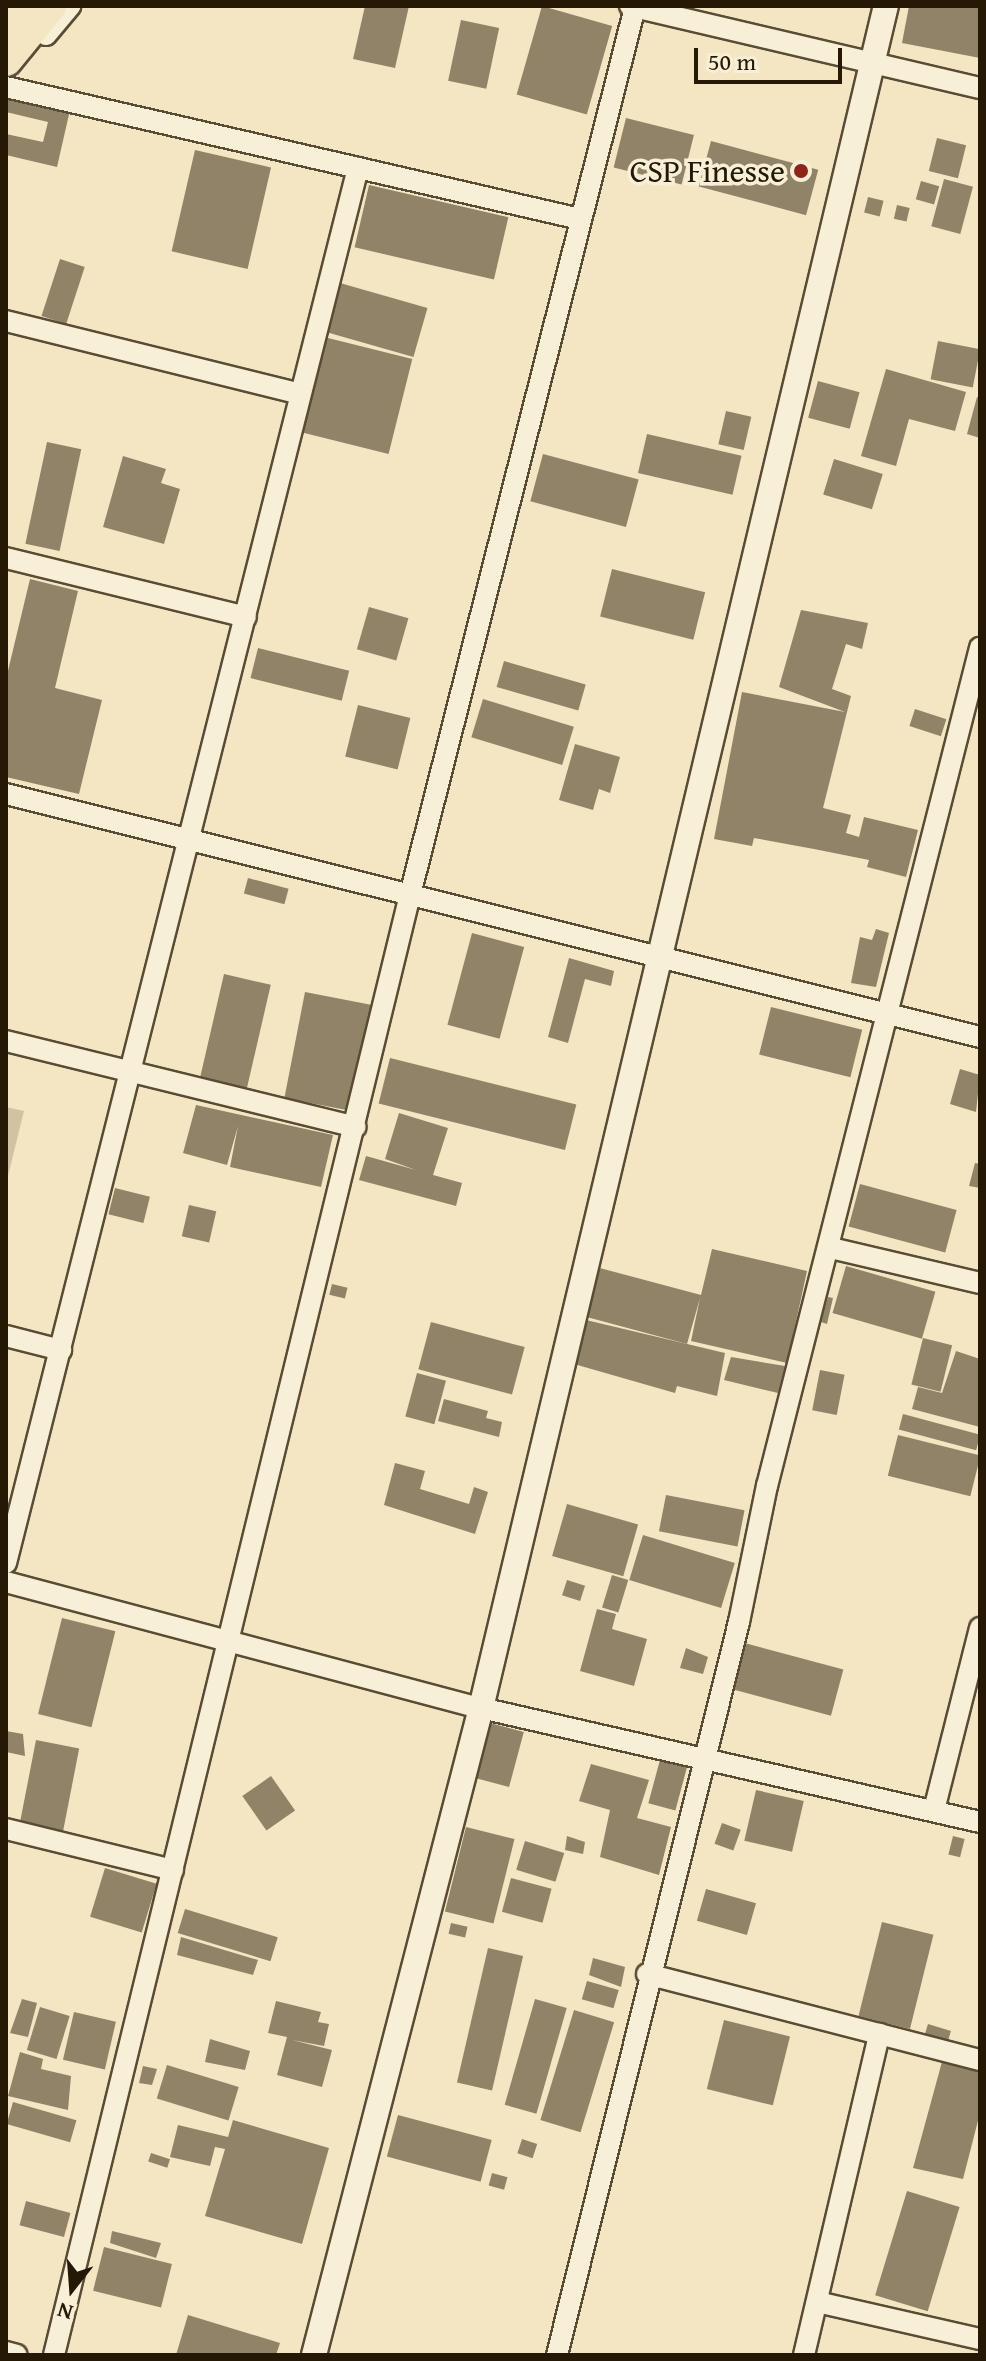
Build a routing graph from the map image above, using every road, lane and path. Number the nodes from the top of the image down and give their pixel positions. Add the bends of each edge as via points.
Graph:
1 (19, 6) edge
2 (50, 6) edge
3 (70, 6) edge
4 (632, 6) edge
5 (886, 6) edge
6 (6, 21) edge
7 (6, 60) edge
8 (872, 63) junction
9 (6, 80) edge
10 (6, 87) edge
11 (980, 88) edge
12 (358, 168) junction
13 (580, 219) junction
14 (6, 321) edge
15 (300, 394) junction
16 (6, 558) edge
17 (246, 617) junction
18 (980, 648) edge
19 (6, 794) edge
20 (191, 841) junction
21 (410, 895) junction
22 (657, 957) junction
23 (889, 1014) junction
24 (980, 1037) edge
25 (6, 1041) edge
26 (132, 1072) junction
27 (356, 1127) junction
28 (831, 1248) junction
29 (980, 1283) edge
30 (6, 1336) edge
31 (61, 1350) junction
32 (6, 1563) edge
33 (6, 1582) edge
34 (980, 1628) edge
35 (229, 1641) junction
36 (481, 1708) junction
37 (704, 1758) junction
38 (934, 1810) junction
39 (980, 1822) edge
40 (6, 1829) edge
41 (173, 1870) junction
42 (647, 1974) junction
43 (879, 2034) junction
44 (980, 2060) edge
45 (817, 2302) junction
46 (980, 2339) edge
47 (6, 2352) edge
48 (17, 2355) edge
49 (54, 2355) edge
50 (314, 2355) edge
51 (557, 2355) edge
52 (804, 2355) edge

1 - 6 highway
2 - 7 highway
3 - 9 street
4 - 8 street
4 - 13 street
5 - 8 street
8 - 11 street
8 - 22 street
10 - 12 street
12 - 13 street
12 - 15 street
13 - 21 street
14 - 15 street
15 - 17 street
16 - 17 street
17 - 20 street
18 - 23 street
19 - 20 street
20 - 21 street
20 - 26 street
21 - 22 street
21 - 27 street
22 - 23 street
22 - 36 street
23 - 24 street
23 - 28 street
25 - 26 street
26 - 27 street
26 - 31 street
27 - 35 street
28 - 29 street
28 - 37 street
30 - 31 street
31 - 32 street
33 - 35 street
34 - 38 street
35 - 36 street
35 - 41 street
36 - 37 street
36 - 50 street
37 - 38 street
37 - 42 street
38 - 39 street
40 - 41 street
41 - 49 street
42 - 43 street
42 - 51 street
43 - 44 street
43 - 45 street
45 - 46 street
45 - 52 street
47 - 48 street

